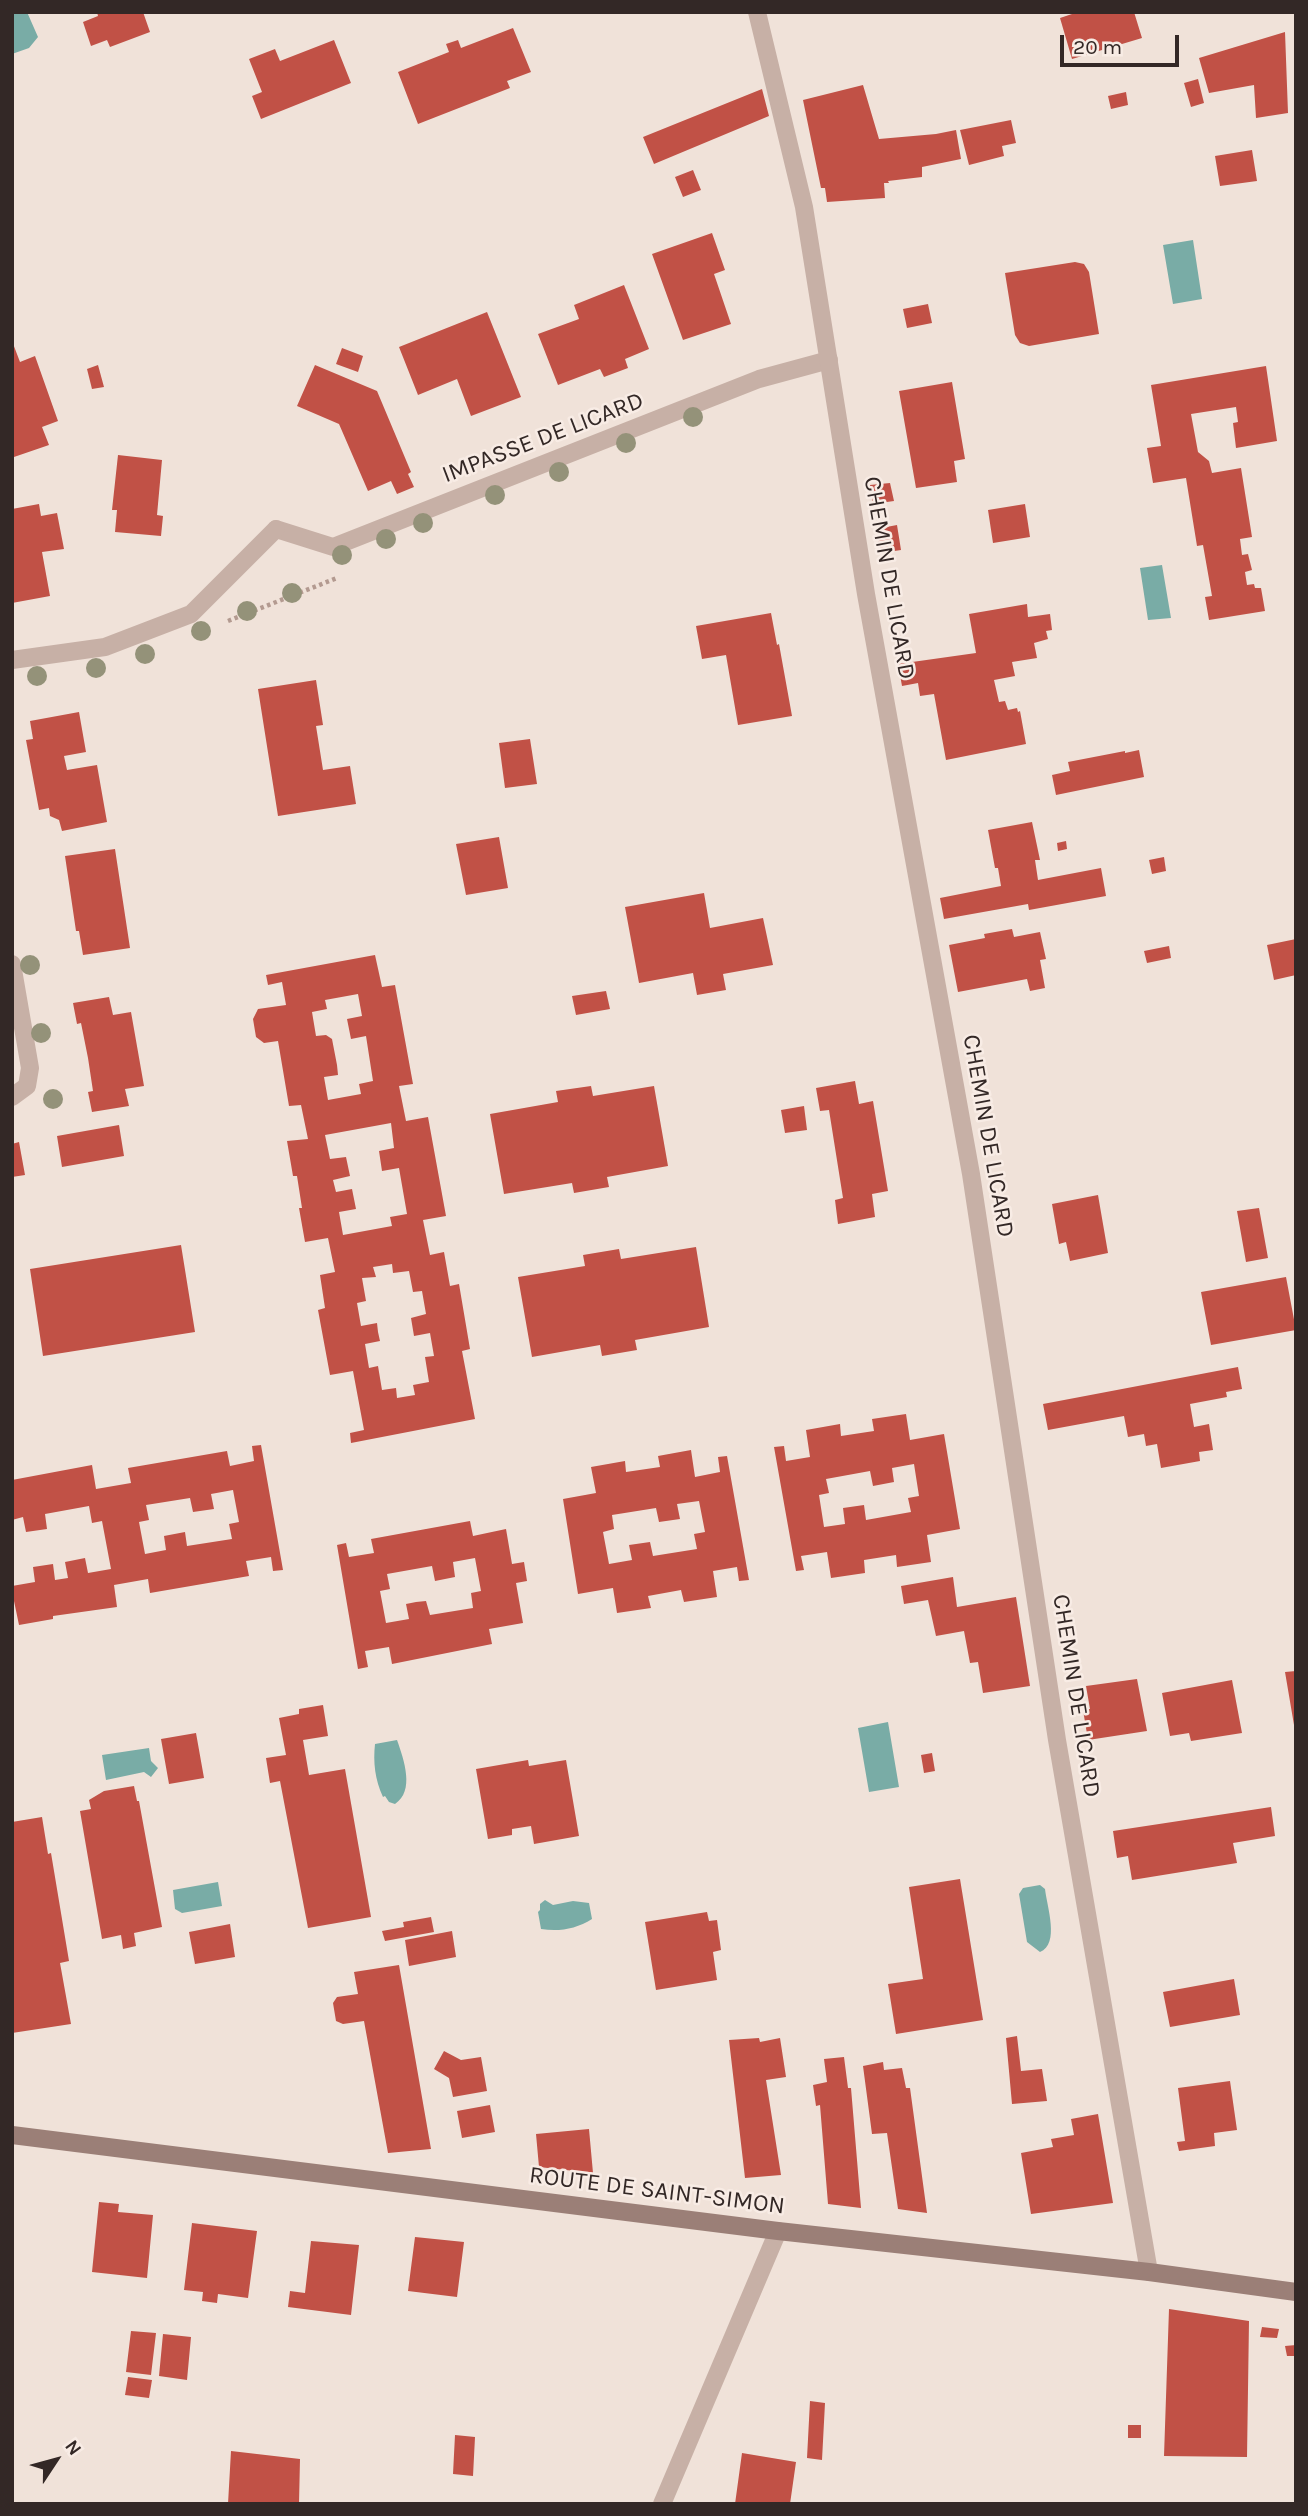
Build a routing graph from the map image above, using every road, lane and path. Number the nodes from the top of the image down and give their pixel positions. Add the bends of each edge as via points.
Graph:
1 (757, 12) edge
2 (829, 360) junction
3 (12, 660) edge
4 (12, 964) edge
5 (12, 1097) edge
6 (12, 2135) edge
7 (778, 2231) junction
8 (1149, 2272) junction
9 (1296, 2292) edge
10 (662, 2504) edge

1 - 2 street, CHEMIN DE LICARD via 804,207
2 - 3 street, IMPASSE DE LICARD via 759,379 332,547 276,528 191,614 105,647
2 - 8 street, CHEMIN DE LICARD via 866,594 971,1174 1057,1740
4 - 5 street via 30,1068 27,1086
6 - 7 main road, ROUTE DE SAINT-SIMON
7 - 8 main road, ROUTE DE SAINT-SIMON
7 - 10 street
8 - 9 main road, ROUTE DE SAINT-SIMON

